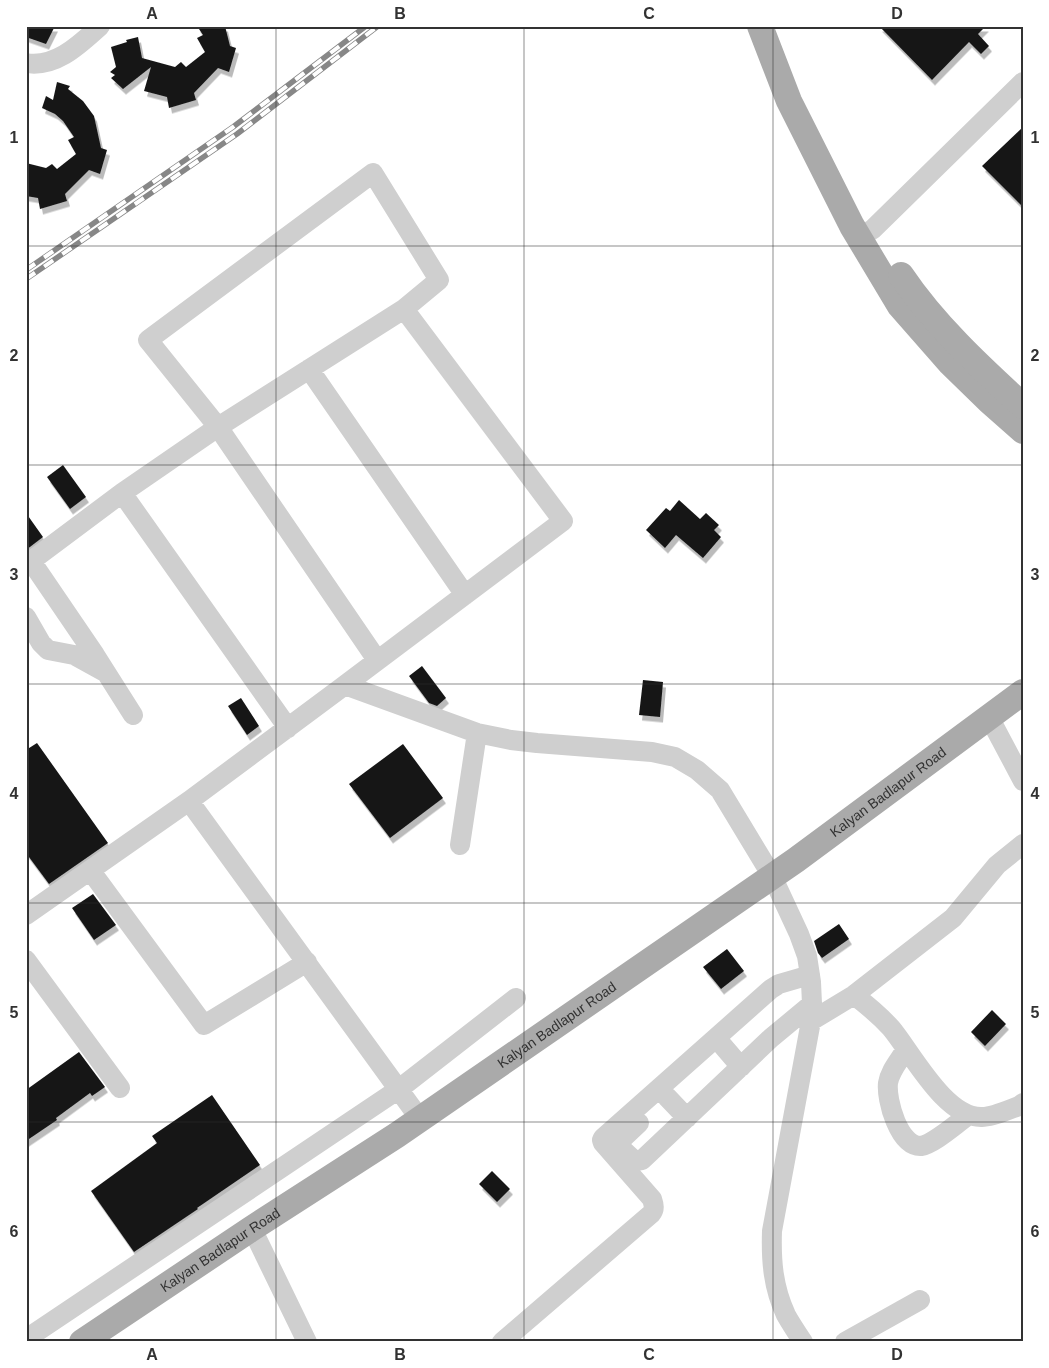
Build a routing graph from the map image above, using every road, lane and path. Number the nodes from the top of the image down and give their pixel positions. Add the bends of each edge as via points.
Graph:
1 (100, 26) edge
2 (760, 26) edge
3 (778, 26) edge
4 (26, 63) edge
5 (1023, 82) edge
6 (866, 234) junction
7 (404, 310) junction
8 (309, 369) junction
9 (1023, 406) edge
10 (218, 427) junction
11 (1023, 431) edge
12 (122, 493) junction
13 (28, 562) edge
14 (465, 595) junction
15 (26, 617) edge
16 (377, 660) junction
17 (106, 673) junction
18 (345, 686) junction
19 (1023, 692) edge
20 (1023, 714) edge
21 (133, 715) dead end
22 (993, 725) junction
23 (288, 728) junction
24 (477, 733) junction
25 (1023, 781) edge
26 (189, 801) junction
27 (1023, 844) edge
28 (460, 845) dead end
29 (90, 870) junction
30 (775, 884) junction
31 (26, 915) edge
32 (26, 960) edge
33 (307, 962) junction
34 (810, 975) junction
35 (854, 995) junction
36 (516, 998) dead end
37 (812, 1012) junction
38 (750, 1022) dead end
39 (723, 1046) junction
40 (906, 1049) junction
41 (741, 1067) junction
42 (120, 1088) dead end
43 (399, 1089) junction
44 (667, 1097) junction
45 (1023, 1103) edge
46 (969, 1115) junction
47 (687, 1118) junction
48 (420, 1119) junction
49 (401, 1142) junction
50 (254, 1235) junction
51 (920, 1300) dead end
52 (515, 1338) edge
53 (26, 1339) edge
54 (82, 1342) edge
55 (109, 1342) edge
56 (307, 1342) edge
57 (803, 1342) edge
58 (845, 1342) edge

1 - 4 street via 70,51 48,62
2 - 6 main road via 790,101
3 - 6 main road via 804,94
5 - 6 street
6 - 9 main road via 919,301 964,350
6 - 11 main road via 900,306 911,320 950,363
7 - 8 street
7 - 10 street via 439,280 373,172 148,340
7 - 14 street via 563,521
8 - 10 street
8 - 14 street
10 - 12 street
10 - 16 street
12 - 13 street
12 - 23 street
13 - 17 street
14 - 16 street
15 - 17 street via 48,650 74,655
16 - 18 street
17 - 21 street
18 - 23 street
18 - 24 street
19 - 22 main road, Kalyan Badlapur Road
20 - 22 main road, Kalyan Badlapur Road
22 - 25 street
22 - 30 main road, Kalyan Badlapur Road via 796,860
23 - 26 street
24 - 28 street
24 - 30 street via 511,740 652,752 675,757 697,770 720,790
26 - 29 street
26 - 33 street
27 - 35 street via 997,865 953,918
29 - 31 street
29 - 33 street via 204,1025
30 - 34 street via 799,934
30 - 48 main road, Kalyan Badlapur Road
30 - 49 main road, Kalyan Badlapur Road
32 - 42 street
33 - 43 street
34 - 37 street
34 - 52 street via 772,989 603,1138 603,1143 652,1199 653,1210
35 - 37 street
35 - 40 street via 885,1022
36 - 43 street
37 - 41 street via 771,1038
37 - 57 street via 772,1231 771,1258 775,1284 786,1315
38 - 39 street
39 - 41 street
39 - 44 street
40 - 46 street via 935,1088 957,1109
40 - 46 street via 892,1072 888,1097 902,1134 909,1142 915,1146 931,1143
41 - 47 street
43 - 48 street
43 - 53 street
44 - 47 street
44 - 47 street via 621,1140 622,1149 635,1161 642,1160
45 - 46 street via 982,1117
48 - 49 main road, Kalyan Badlapur Road
49 - 50 main road, Kalyan Badlapur Road
50 - 54 main road, Kalyan Badlapur Road
50 - 55 main road, Kalyan Badlapur Road
50 - 56 street
51 - 58 street

